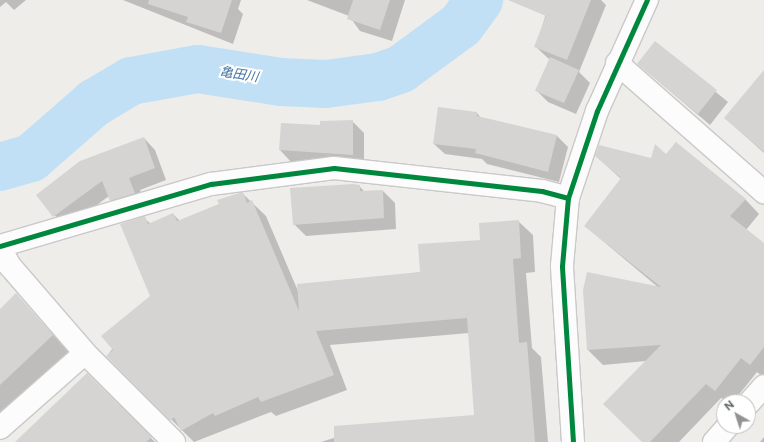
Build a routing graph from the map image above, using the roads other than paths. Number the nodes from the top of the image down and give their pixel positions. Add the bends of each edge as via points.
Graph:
1 (647, 0) edge
2 (617, 63) junction
3 (764, 192) edge
4 (568, 198) junction
5 (0, 247) edge
6 (85, 353) junction
7 (764, 386) edge
8 (756, 395) edge
9 (0, 428) edge
10 (721, 434) edge
11 (174, 442) edge
12 (573, 442) edge
13 (714, 442) edge

1 - 2 street
2 - 3 street
2 - 4 street via 578,162
4 - 5 street via 542,191 334,168 211,184
4 - 12 street via 562,266
5 - 6 street via 10,266
6 - 9 street
6 - 11 street
7 - 8 street
10 - 13 street

